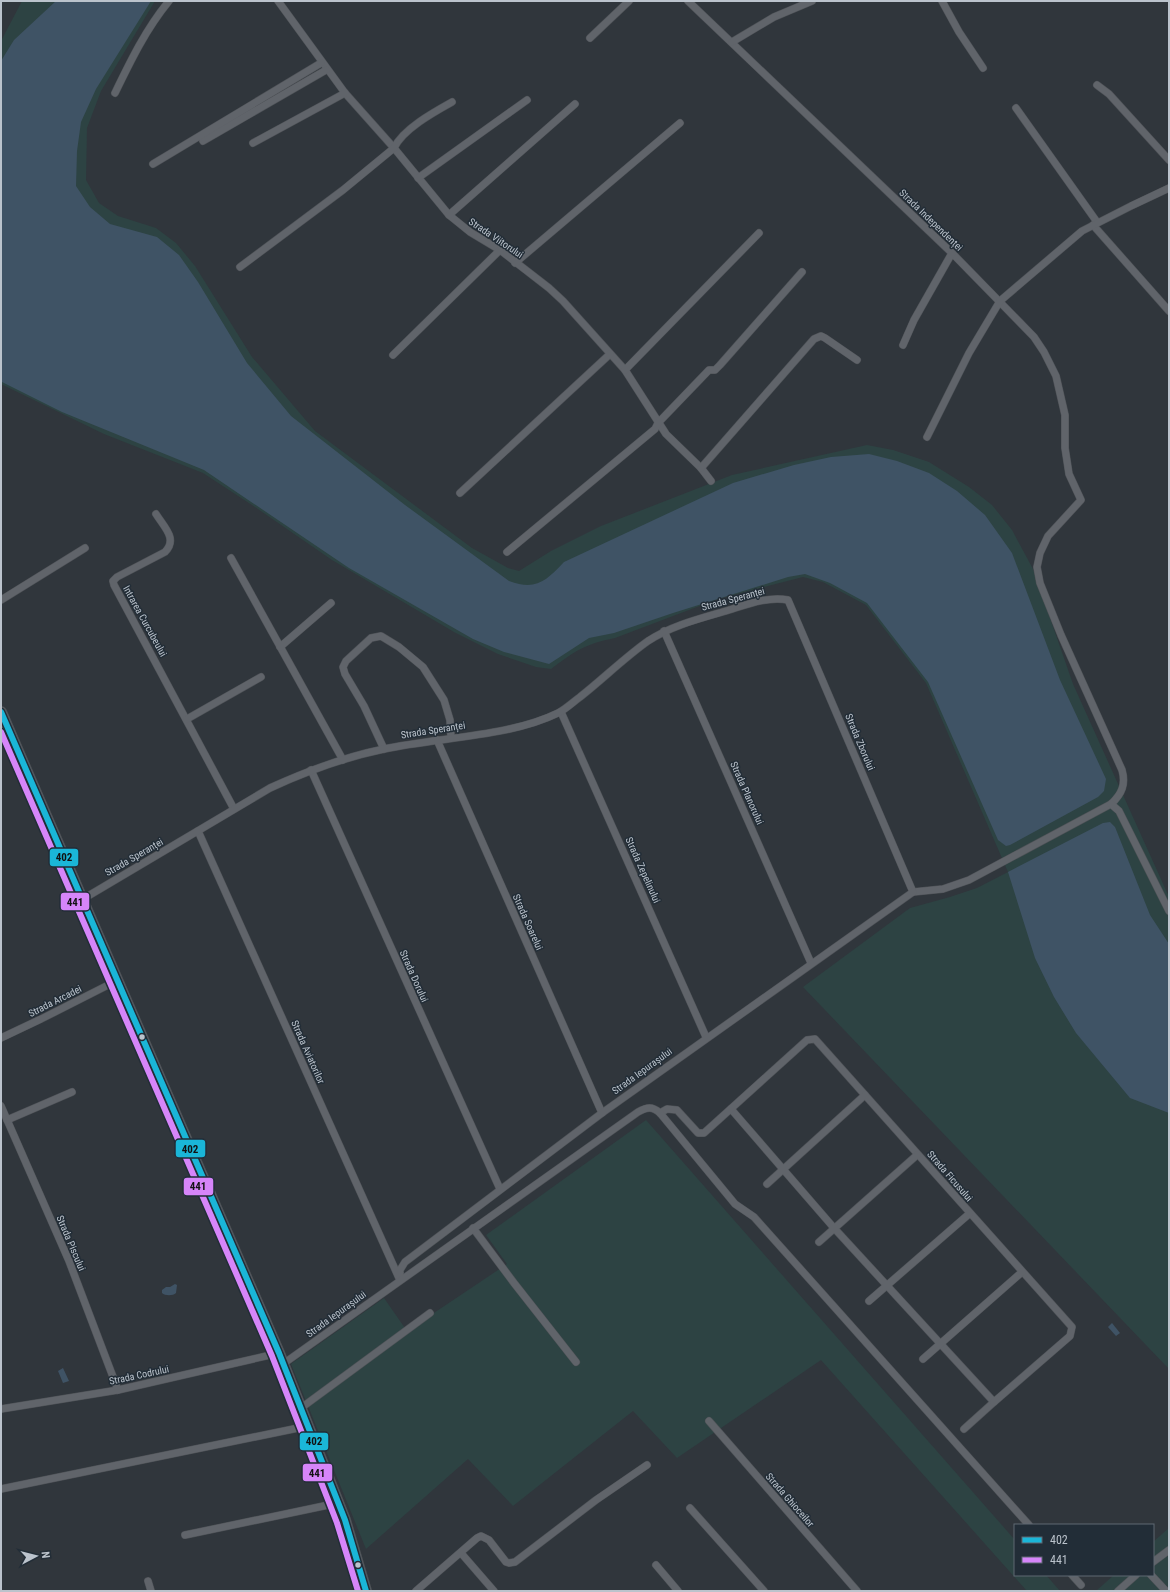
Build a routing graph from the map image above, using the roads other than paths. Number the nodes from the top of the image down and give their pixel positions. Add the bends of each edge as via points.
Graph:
1 (169, 1) edge
2 (278, 1) edge
3 (629, 1) edge
4 (688, 1) edge
5 (812, 1) edge
6 (942, 1) edge
7 (590, 38) dead end
8 (732, 42) junction
9 (321, 63) junction
10 (983, 68) dead end
11 (326, 70) junction
12 (1097, 85) dead end
13 (115, 93) dead end
14 (345, 93) junction
15 (528, 100) dead end
16 (452, 102) dead end
17 (575, 104) dead end
18 (1016, 108) dead end
19 (680, 123) dead end
20 (203, 141) dead end
21 (253, 143) dead end
22 (394, 148) junction
23 (1169, 160) edge
24 (153, 164) dead end
25 (418, 178) junction
26 (1169, 188) edge
27 (449, 215) junction
28 (1095, 224) junction
29 (759, 233) dead end
30 (500, 250) junction
31 (952, 253) junction
32 (516, 263) junction
33 (240, 267) dead end
34 (802, 272) dead end
35 (1000, 301) junction
36 (1169, 311) edge
37 (903, 345) dead end
38 (610, 354) junction
39 (393, 355) dead end
40 (857, 360) dead end
41 (625, 370) junction
42 (658, 423) junction
43 (927, 437) dead end
44 (701, 468) junction
45 (711, 481) dead end
46 (460, 493) dead end
47 (156, 514) dead end
48 (85, 548) dead end
49 (507, 552) dead end
50 (231, 558) dead end
51 (1, 600) edge
52 (788, 600) joint
53 (331, 603) dead end
54 (664, 631) junction
55 (280, 646) junction
56 (261, 677) dead end
57 (1, 712) edge
58 (561, 712) junction
59 (187, 719) junction
60 (451, 738) junction
61 (437, 740) junction
62 (384, 749) junction
63 (343, 760) junction
64 (311, 770) junction
65 (1111, 804) junction
66 (234, 809) junction
67 (198, 831) junction
68 (913, 892) junction
69 (83, 899) junction
70 (1169, 911) edge
71 (811, 963) junction
72 (118, 980) junction
73 (706, 1037) junction
74 (1, 1038) edge
75 (72, 1092) dead end
76 (865, 1095) junction
77 (1, 1106) edge
78 (731, 1109) junction
79 (658, 1111) junction
80 (602, 1113) junction
81 (7, 1120) junction
82 (917, 1155) junction
83 (783, 1169) junction
84 (767, 1184) dead end
85 (500, 1189) junction
86 (969, 1214) junction
87 (473, 1228) junction
88 (834, 1228) junction
89 (818, 1242) dead end
90 (1022, 1272) junction
91 (400, 1280) junction
92 (886, 1285) junction
93 (870, 1300) dead end
94 (430, 1313) dead end
95 (941, 1344) junction
96 (279, 1353) junction
97 (923, 1360) dead end
98 (576, 1362) dead end
99 (283, 1364) junction
100 (118, 1390) junction
101 (994, 1402) junction
102 (301, 1408) junction
103 (1, 1409) edge
104 (708, 1422) dead end
105 (308, 1426) junction
106 (964, 1429) dead end
107 (647, 1465) dead end
108 (1, 1489) edge
109 (338, 1503) junction
110 (690, 1508) dead end
111 (1028, 1524) edge
112 (185, 1535) dead end
113 (1169, 1550) edge
114 (460, 1553) junction
115 (1154, 1561) edge
116 (656, 1565) dead end
117 (1073, 1576) edge
118 (1135, 1576) edge
119 (1153, 1576) edge
120 (148, 1580) dead end
121 (1081, 1585) dead end
122 (151, 1591) edge
123 (366, 1591) edge
124 (416, 1591) edge
125 (494, 1591) edge
126 (678, 1591) edge
127 (764, 1591) edge
128 (857, 1591) edge
129 (1118, 1591) edge
130 (1166, 1591) edge

1 - 13 street via 139,43
2 - 9 street, Strada Viitorului
3 - 7 street
4 - 8 street, Strada Independenței
5 - 8 street via 774,17
6 - 10 street
8 - 31 street, Strada Independenței
9 - 11 street, Strada Viitorului
9 - 24 street
11 - 14 street, Strada Viitorului
11 - 20 street
12 - 23 street via 1109,94
14 - 21 street
14 - 22 street, Strada Viitorului
15 - 25 street
16 - 22 street via 426,117 397,141
17 - 27 street
18 - 28 street
19 - 32 street
22 - 25 street, Strada Viitorului
22 - 33 street via 343,190
25 - 27 street, Strada Viitorului
26 - 28 street
27 - 30 street, Strada Viitorului via 470,232
28 - 35 street via 1082,231
28 - 36 street
29 - 41 street
30 - 32 street, Strada Viitorului
30 - 39 street
31 - 35 street, Strada Independenței
31 - 37 street via 914,320
32 - 38 street, Strada Viitorului via 563,301
34 - 42 street via 720,365 714,370 709,370
35 - 43 street via 969,353
35 - 65 street, Strada Independenței via 1034,337 1044,352 1056,376 1065,415 1067,462 1072,484 1080,500 1048,536 1037,567 1040,583 1060,635 1122,770 1121,793
38 - 41 street, Strada Viitorului
38 - 46 street
40 - 44 street via 821,336 814,339
41 - 42 street, Strada Viitorului
42 - 44 street, Strada Viitorului via 673,442
42 - 49 street via 655,430
44 - 45 street, Strada Viitorului
47 - 59 street, Intrarea Curcubeului via 171,539 170,547 113,581
48 - 51 street
50 - 55 street
52 - 54 street, Strada Speranței via 761,601
52 - 68 street, Strada Zborului
53 - 55 street
54 - 58 street, Strada Speranței via 632,652
54 - 71 street, Strada Planorului
55 - 63 street
56 - 59 street
57 - 69 main road
58 - 60 street, Strada Speranței via 532,723
58 - 73 street, Strada Zepelinului
59 - 66 street, Intrarea Curcubeului
60 - 61 street, Strada Speranței
60 - 62 street via 450,720 444,700 423,666 399,647 381,636 376,636 361,647 343,667
61 - 62 street, Strada Speranței
61 - 80 street, Strada Soarelui
62 - 63 street, Strada Speranței
63 - 64 street, Strada Speranței
64 - 66 street, Strada Speranței via 270,788
64 - 85 street, Strada Dorului
65 - 68 street via 969,880 943,889
65 - 70 street via 1119,811
66 - 67 street, Strada Speranței
67 - 69 street, Strada Speranței
67 - 91 street, Strada Aviatorilor
68 - 71 street, Strada Iepurașului
69 - 72 main road
71 - 73 street, Strada Iepurașului
72 - 74 street, Strada Arcadei via 42,1020
72 - 96 main road
73 - 80 street, Strada Iepurașului
75 - 81 street
76 - 78 street, Strada Ficusului via 815,1039 809,1038
76 - 82 street, Strada Ficusului
76 - 83 street
77 - 81 street, Strada Piscului
78 - 79 street, Strada Ficusului via 702,1134 698,1133 677,1110
78 - 83 street
79 - 87 street, Strada Iepurașului via 645,1108 638,1112
79 - 111 street via 735,1204 754,1217
80 - 85 street, Strada Iepurașului
81 - 100 street, Strada Piscului via 68,1261
82 - 86 street, Strada Ficusului
82 - 88 street
83 - 84 street
83 - 88 street
85 - 91 street, Strada Iepurașului via 405,1262 400,1270
86 - 90 street, Strada Ficusului
86 - 92 street
87 - 91 street, Strada Iepurașului
87 - 98 street
88 - 89 street
88 - 92 street
90 - 95 street
90 - 101 street, Strada Ficusului via 1071,1326 1072,1333
91 - 99 street, Strada Iepurașului
92 - 93 street
92 - 95 street
94 - 102 street
95 - 97 street
95 - 101 street
96 - 99 main road
96 - 100 street, Strada Codrului
99 - 102 main road
100 - 103 street, Strada Codrului
101 - 106 street, Strada Ficusului
102 - 105 main road
104 - 128 street, Strada Ghioceilor
105 - 108 street
105 - 109 main road
107 - 114 street via 515,1562 506,1562 485,1537 477,1538
109 - 112 street
109 - 123 main road
110 - 127 street
113 - 115 street
114 - 124 street
114 - 125 street
116 - 126 street
117 - 121 street
118 - 129 street
119 - 130 street
120 - 122 street

